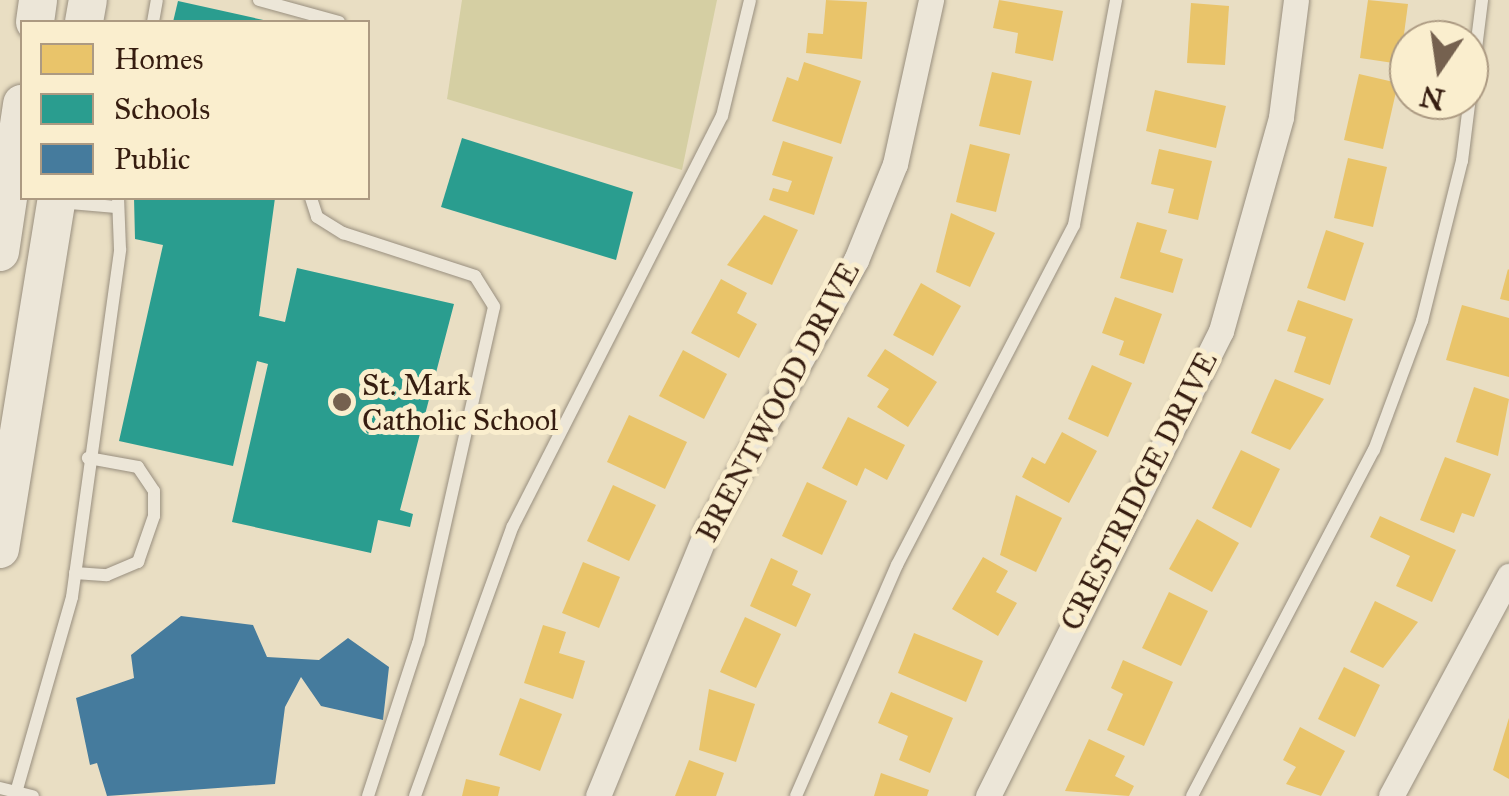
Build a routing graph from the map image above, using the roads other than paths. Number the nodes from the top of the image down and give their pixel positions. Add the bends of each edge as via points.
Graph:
1 (259, 0) edge
2 (750, 0) edge
3 (931, 0) edge
4 (1116, 0) edge
5 (1296, 0) edge
6 (1482, 0) edge
7 (332, 20) edge
8 (20, 114) edge
9 (4, 196) edge
10 (57, 200) edge
11 (312, 200) edge
12 (117, 202) edge
13 (0, 252) edge
14 (88, 458) junction
15 (0, 549) edge
16 (75, 573) junction
17 (1509, 576) edge
18 (0, 788) edge
19 (16, 794) edge
20 (33, 796) edge
21 (368, 796) edge
22 (415, 796) edge
23 (598, 796) edge
24 (796, 796) edge
25 (988, 796) edge
26 (1192, 796) edge
27 (1391, 796) edge

1 - 7 lane
2 - 22 lane via 722,116 513,526
3 - 23 street, BRENTWOOD DRIVE via 895,164 856,260 708,528
4 - 24 lane via 1074,225 897,565
5 - 25 street, CRESTRIDGE DRIVE via 1278,134 1221,331
6 - 26 lane via 1462,161 1422,322 1374,450
8 - 9 main road
9 - 13 main road
10 - 12 lane
10 - 15 main road
11 - 21 lane via 318,217 343,234 475,276 494,307 418,643
12 - 14 lane via 120,249
14 - 16 lane
14 - 16 lane via 138,467 154,491 154,516 138,562 107,575
16 - 19 lane
17 - 27 street
18 - 19 lane
19 - 20 lane

